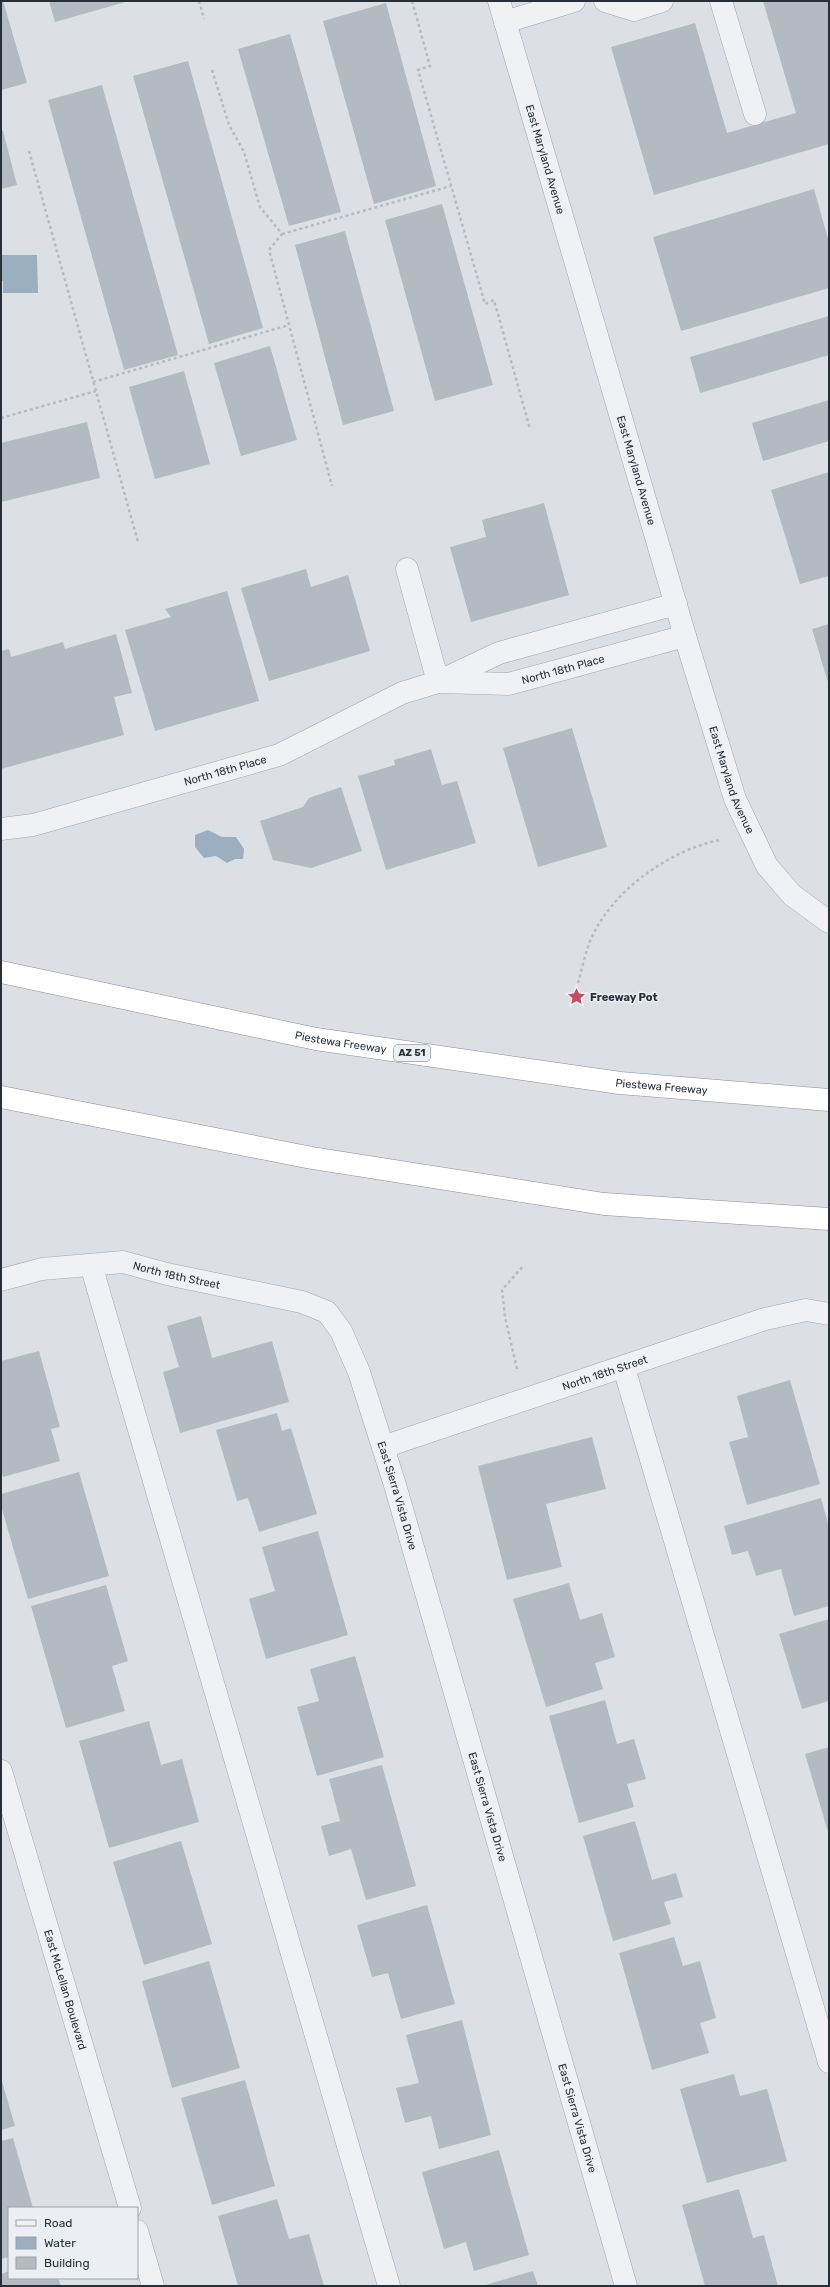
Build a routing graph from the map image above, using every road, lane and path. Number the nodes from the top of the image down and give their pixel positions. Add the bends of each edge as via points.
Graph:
1 (199, 1) edge
2 (412, 1) edge
3 (499, 1) edge
4 (574, 1) edge
5 (605, 1) edge
6 (662, 1) edge
7 (721, 1) edge
8 (204, 19) dead end
9 (505, 22) junction
10 (212, 70) dead end
11 (755, 114) dead end
12 (29, 151) dead end
13 (451, 186) junction
14 (282, 234) junction
15 (289, 325) junction
16 (93, 382) junction
17 (96, 391) junction
18 (1, 418) edge
19 (530, 429) dead end
20 (332, 486) dead end
21 (138, 542) dead end
22 (407, 569) dead end
23 (676, 604) junction
24 (685, 636) junction
25 (438, 682) junction
26 (1, 829) edge
27 (750, 834) junction
28 (824, 918) edge
29 (1, 972) edge
30 (578, 983) dead end
31 (1, 1097) edge
32 (829, 1100) edge
33 (829, 1219) edge
34 (91, 1265) junction
35 (522, 1266) dead end
36 (1, 1280) edge
37 (829, 1314) edge
38 (341, 1331) joint
39 (624, 1368) junction
40 (527, 1400) junction
41 (383, 1447) junction
42 (1, 1771) edge
43 (829, 2062) edge
44 (130, 2207) edge
45 (138, 2234) edge
46 (153, 2286) edge
47 (389, 2286) edge
48 (626, 2286) edge

1 - 8 path
2 - 13 path via 430,66 418,70
3 - 9 street, East Maryland Avenue
4 - 9 street
5 - 6 street via 634,10
7 - 11 street
9 - 23 street, East Maryland Avenue
10 - 14 path via 228,125 244,152 260,207
12 - 16 path
13 - 14 path
13 - 19 path via 485,304 494,300
14 - 15 path via 269,250
15 - 16 path
15 - 20 path
16 - 17 path
17 - 18 path
17 - 21 path
22 - 25 street
23 - 24 street, East Maryland Avenue
23 - 25 street, North 18th Place via 499,653
24 - 25 street, North 18th Place via 509,684
24 - 27 street, East Maryland Avenue via 735,799
25 - 26 street, North 18th Place via 402,693 279,755 34,825
27 - 28 street, East Maryland Avenue via 767,866 792,895
27 - 30 path via 702,844 661,863 612,904 591,939
29 - 32 highway, Piestewa Freeway / AZ 51 via 316,1039 620,1083
31 - 33 highway via 312,1158 604,1204
34 - 36 street, North 18th Street via 42,1269
34 - 38 street, North 18th Street via 123,1262 302,1302 327,1312
34 - 47 street
35 - 40 path via 502,1290 514,1360
37 - 39 street, North 18th Street via 806,1310 765,1319
38 - 41 street, East Sierra Vista Drive via 359,1372
39 - 40 street, North 18th Street
39 - 43 street
40 - 41 street, North 18th Street
41 - 48 street, East Sierra Vista Drive
42 - 44 street, East McLellan Boulevard
45 - 46 street

